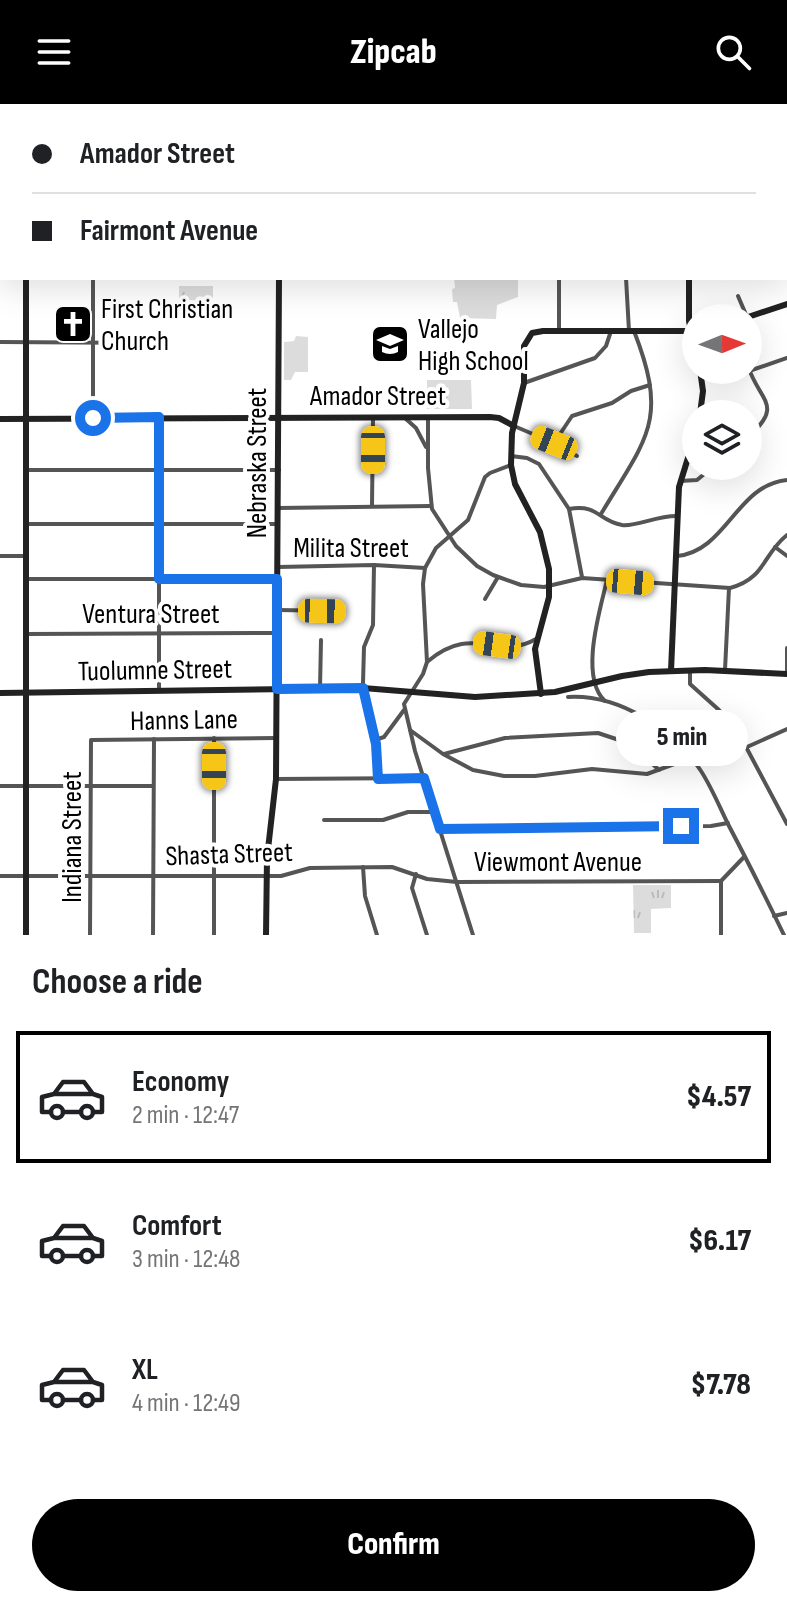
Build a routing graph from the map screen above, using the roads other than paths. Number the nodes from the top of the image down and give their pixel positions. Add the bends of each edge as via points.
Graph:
1 (26, 280) edge
2 (93, 280) edge
3 (279, 280) edge
4 (559, 280) edge
5 (626, 280) edge
6 (689, 280) edge
7 (738, 296) dead end
8 (691, 304) edge
9 (741, 304) edge
10 (787, 304) edge
11 (762, 313) edge
12 (559, 331) junction
13 (611, 331) junction
14 (632, 331) junction
15 (682, 331) edge
16 (0, 342) edge
17 (26, 342) junction
18 (93, 342) junction
19 (152, 343) dead end
20 (787, 358) edge
21 (762, 365) edge
22 (524, 383) junction
23 (758, 384) edge
24 (651, 385) junction
25 (373, 416) junction
26 (404, 416) junction
27 (159, 417) junction
28 (279, 417) junction
29 (428, 417) junction
30 (26, 418) junction
31 (93, 418) junction
32 (0, 419) edge
33 (762, 425) edge
34 (514, 426) junction
35 (554, 443) junction
36 (427, 449) junction
37 (511, 456) junction
38 (577, 456) dead end
39 (511, 465) junction
40 (26, 470) junction
41 (159, 470) junction
42 (279, 470) junction
43 (682, 475) edge
44 (787, 478) edge
45 (697, 480) edge
46 (680, 481) junction
47 (372, 506) junction
48 (432, 506) junction
49 (278, 508) junction
50 (569, 509) junction
51 (601, 514) junction
52 (678, 516) junction
53 (26, 524) junction
54 (159, 524) junction
55 (278, 524) junction
56 (787, 535) edge
57 (450, 538) junction
58 (775, 547) junction
59 (0, 556) edge
60 (26, 556) junction
61 (677, 556) junction
62 (787, 556) edge
63 (374, 565) junction
64 (278, 567) junction
65 (425, 568) junction
66 (498, 577) junction
67 (582, 578) junction
68 (26, 579) junction
69 (159, 579) junction
70 (277, 579) junction
71 (607, 580) junction
72 (675, 586) junction
73 (550, 587) junction
74 (729, 588) junction
75 (485, 599) dead end
76 (277, 610) junction
77 (340, 611) dead end
78 (159, 633) junction
79 (277, 633) junction
80 (26, 634) junction
81 (536, 639) junction
82 (321, 640) dead end
83 (787, 648) edge
84 (427, 662) junction
85 (690, 670) junction
86 (725, 670) junction
87 (671, 671) junction
88 (787, 674) edge
89 (596, 683) junction
90 (320, 688) junction
91 (363, 688) junction
92 (277, 689) junction
93 (159, 690) junction
94 (411, 691) junction
95 (0, 693) edge
96 (26, 693) junction
97 (541, 694) junction
98 (568, 697) dead end
99 (605, 701) junction
100 (404, 710) junction
101 (787, 729) edge
102 (409, 730) junction
103 (214, 738) junction
104 (276, 738) junction
105 (154, 739) junction
106 (91, 740) joint
107 (375, 740) junction
108 (747, 747) junction
109 (443, 754) junction
110 (693, 760) junction
111 (659, 770) junction
112 (424, 778) junction
113 (276, 779) junction
114 (378, 779) junction
115 (0, 786) edge
116 (154, 786) junction
117 (26, 787) junction
118 (91, 787) junction
119 (435, 812) junction
120 (324, 820) dead end
121 (728, 823) junction
122 (787, 824) edge
123 (440, 829) junction
124 (745, 857) junction
125 (363, 867) junction
126 (416, 874) junction
127 (0, 876) edge
128 (26, 876) junction
129 (91, 876) junction
130 (153, 876) junction
131 (214, 876) junction
132 (267, 876) junction
133 (721, 881) junction
134 (457, 882) junction
135 (787, 913) edge
136 (774, 916) junction
137 (26, 935) edge
138 (90, 935) edge
139 (153, 935) edge
140 (214, 935) edge
141 (266, 935) edge
142 (377, 935) edge
143 (427, 935) edge
144 (473, 935) edge
145 (721, 935) edge
146 (784, 935) edge

1 - 17 street
2 - 18 street
3 - 28 street, Nebraska Street
4 - 12 street
5 - 14 street
6 - 8 street
7 - 9 street
10 - 11 street
12 - 13 street
12 - 22 street via 532,333 525,342
13 - 14 street
13 - 22 street via 595,358
14 - 15 street
14 - 24 street
16 - 17 street
17 - 18 street
17 - 30 street
18 - 19 street
18 - 31 street
20 - 21 street
22 - 34 street
23 - 33 street via 769,409
24 - 35 street via 572,416
24 - 51 street via 648,432
25 - 26 street, Amador Street
25 - 28 street, Amador Street
25 - 47 street
26 - 29 street, Amador Street
26 - 36 street
27 - 28 street, Amador Street
27 - 31 street, Amador Street
27 - 41 street
28 - 42 street, Nebraska Street
29 - 34 street, Amador Street via 495,417
29 - 36 street
30 - 31 street, Amador Street
30 - 32 street, Amador Street
30 - 40 street
34 - 35 street
34 - 37 street
35 - 38 street
36 - 48 street
37 - 39 street
37 - 50 street via 539,464
39 - 57 street via 485,477 474,510
39 - 73 street via 545,548
40 - 41 street
40 - 53 street
41 - 42 street
41 - 54 street
42 - 49 street, Nebraska Street
43 - 46 street
44 - 61 street via 755,491 706,544
45 - 46 street
46 - 52 street
47 - 48 street
47 - 49 street
48 - 57 street
49 - 55 street, Nebraska Street
50 - 51 street via 587,507
50 - 67 street
51 - 52 street via 626,525
52 - 61 street
53 - 54 street
53 - 60 street
54 - 55 street
54 - 69 street
55 - 64 street, Nebraska Street
56 - 58 street
57 - 65 street via 436,548
57 - 66 street via 477,566
58 - 62 street
58 - 74 street via 755,577
59 - 60 street
60 - 68 street
61 - 72 street
63 - 64 street, Milita Street
63 - 65 street, Milita Street
63 - 91 street via 373,625 364,647
64 - 70 street, Nebraska Street
65 - 84 street
66 - 73 street
66 - 75 street
67 - 71 street
67 - 73 street
68 - 69 street
68 - 80 street
69 - 70 street
69 - 78 street
70 - 76 street, Nebraska Street
71 - 72 street
71 - 89 street via 592,644
72 - 74 street
72 - 87 street
73 - 81 street
74 - 86 street
76 - 77 street
76 - 79 street, Nebraska Street
78 - 79 street, Ventura Street
78 - 80 street, Ventura Street
78 - 93 street
79 - 92 street, Nebraska Street
80 - 96 street
81 - 84 street via 518,646 461,642
81 - 97 street
82 - 90 street
83 - 88 street
84 - 94 street
85 - 86 street, Tuolumne Street
85 - 87 street, Tuolumne Street
85 - 108 street via 690,684 719,710
86 - 88 street, Tuolumne Street
87 - 89 street, Tuolumne Street
89 - 97 street, Tuolumne Street
89 - 99 street
90 - 91 street, Tuolumne Street
90 - 92 street, Tuolumne Street
91 - 94 street, Tuolumne Street
91 - 107 street
92 - 93 street, Tuolumne Street
92 - 104 street, Nebraska Street
93 - 96 street, Tuolumne Street
94 - 97 street, Tuolumne Street via 464,697
94 - 100 street
95 - 96 street, Tuolumne Street
96 - 117 street
98 - 99 street
99 - 110 street via 644,718
100 - 102 street
100 - 107 street via 384,737
101 - 108 street
102 - 109 street
102 - 112 street
103 - 104 street, Hanns Lane
103 - 105 street, Hanns Lane
103 - 131 street
104 - 113 street, Nebraska Street
105 - 106 street, Hanns Lane
105 - 116 street
106 - 118 street, Indiana Street
107 - 114 street
108 - 110 street
108 - 122 street
109 - 111 street via 473,770 519,777 592,769 635,775
109 - 111 street via 505,738 598,733 631,744
110 - 111 street
110 - 121 street
112 - 114 street
112 - 119 street
113 - 114 street
113 - 132 street, Nebraska Street
115 - 117 street
116 - 118 street
116 - 130 street
117 - 118 street
117 - 128 street
118 - 129 street, Indiana Street
119 - 120 street via 408,812 383,820
119 - 123 street
121 - 123 street
121 - 124 street
123 - 134 street
124 - 133 street
124 - 136 street
125 - 126 street, Shasta Street
125 - 132 street, Shasta Street
125 - 142 street
126 - 134 street, Shasta Street
126 - 143 street via 412,888
127 - 128 street, Shasta Street
128 - 129 street, Shasta Street
128 - 137 street
129 - 130 street, Shasta Street
129 - 138 street, Indiana Street
130 - 131 street, Shasta Street
130 - 139 street
131 - 132 street, Shasta Street
131 - 140 street
132 - 141 street, Nebraska Street
133 - 134 street, Viewmont Avenue
133 - 145 street
134 - 144 street
135 - 136 street
136 - 146 street

